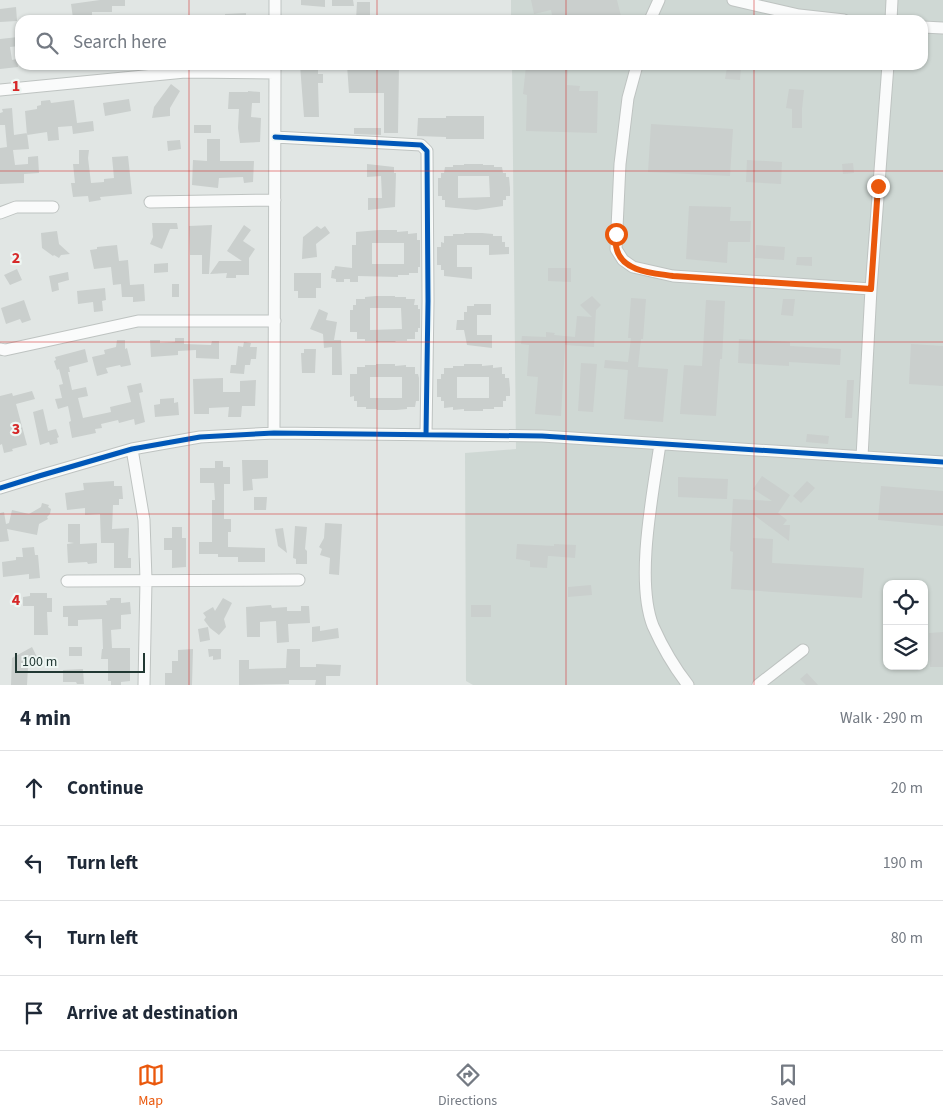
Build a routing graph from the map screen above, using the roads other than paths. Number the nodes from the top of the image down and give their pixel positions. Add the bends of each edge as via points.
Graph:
1 (275, 0) edge
2 (659, 0) edge
3 (733, 0) edge
4 (892, 0) edge
5 (275, 15) edge
6 (652, 15) edge
7 (799, 15) edge
8 (891, 15) edge
9 (928, 27) edge
10 (943, 28) edge
11 (245, 70) edge
12 (275, 70) edge
13 (635, 70) edge
14 (888, 70) edge
15 (0, 90) edge
16 (274, 137) junction
17 (274, 200) junction
18 (150, 202) dead end
19 (53, 207) dead end
20 (0, 213) edge
21 (871, 289) junction
22 (275, 321) junction
23 (0, 350) edge
24 (274, 432) junction
25 (426, 435) junction
26 (660, 444) junction
27 (132, 449) junction
28 (862, 457) junction
29 (943, 462) edge
30 (0, 488) edge
31 (146, 580) junction
32 (299, 580) dead end
33 (67, 581) dead end
34 (803, 650) dead end
35 (144, 685) edge
36 (688, 685) edge
37 (758, 685) edge

1 - 5 street
2 - 6 street
3 - 7 street
4 - 8 street
9 - 10 street
11 - 15 street via 185,72
12 - 16 street
13 - 21 street via 620,164 616,234 616,249 626,264 673,276
14 - 21 street
16 - 17 street
16 - 25 street via 422,145 427,151
17 - 18 street
17 - 22 street
19 - 20 street via 16,207
21 - 28 street
22 - 23 street via 138,321
22 - 24 street
24 - 25 street
24 - 27 street via 200,437
25 - 26 street via 542,436
26 - 28 street
26 - 36 street via 646,565 647,600 653,624
27 - 30 street
27 - 31 street via 144,520
28 - 29 street
31 - 32 street
31 - 33 street
31 - 35 street
34 - 37 street

